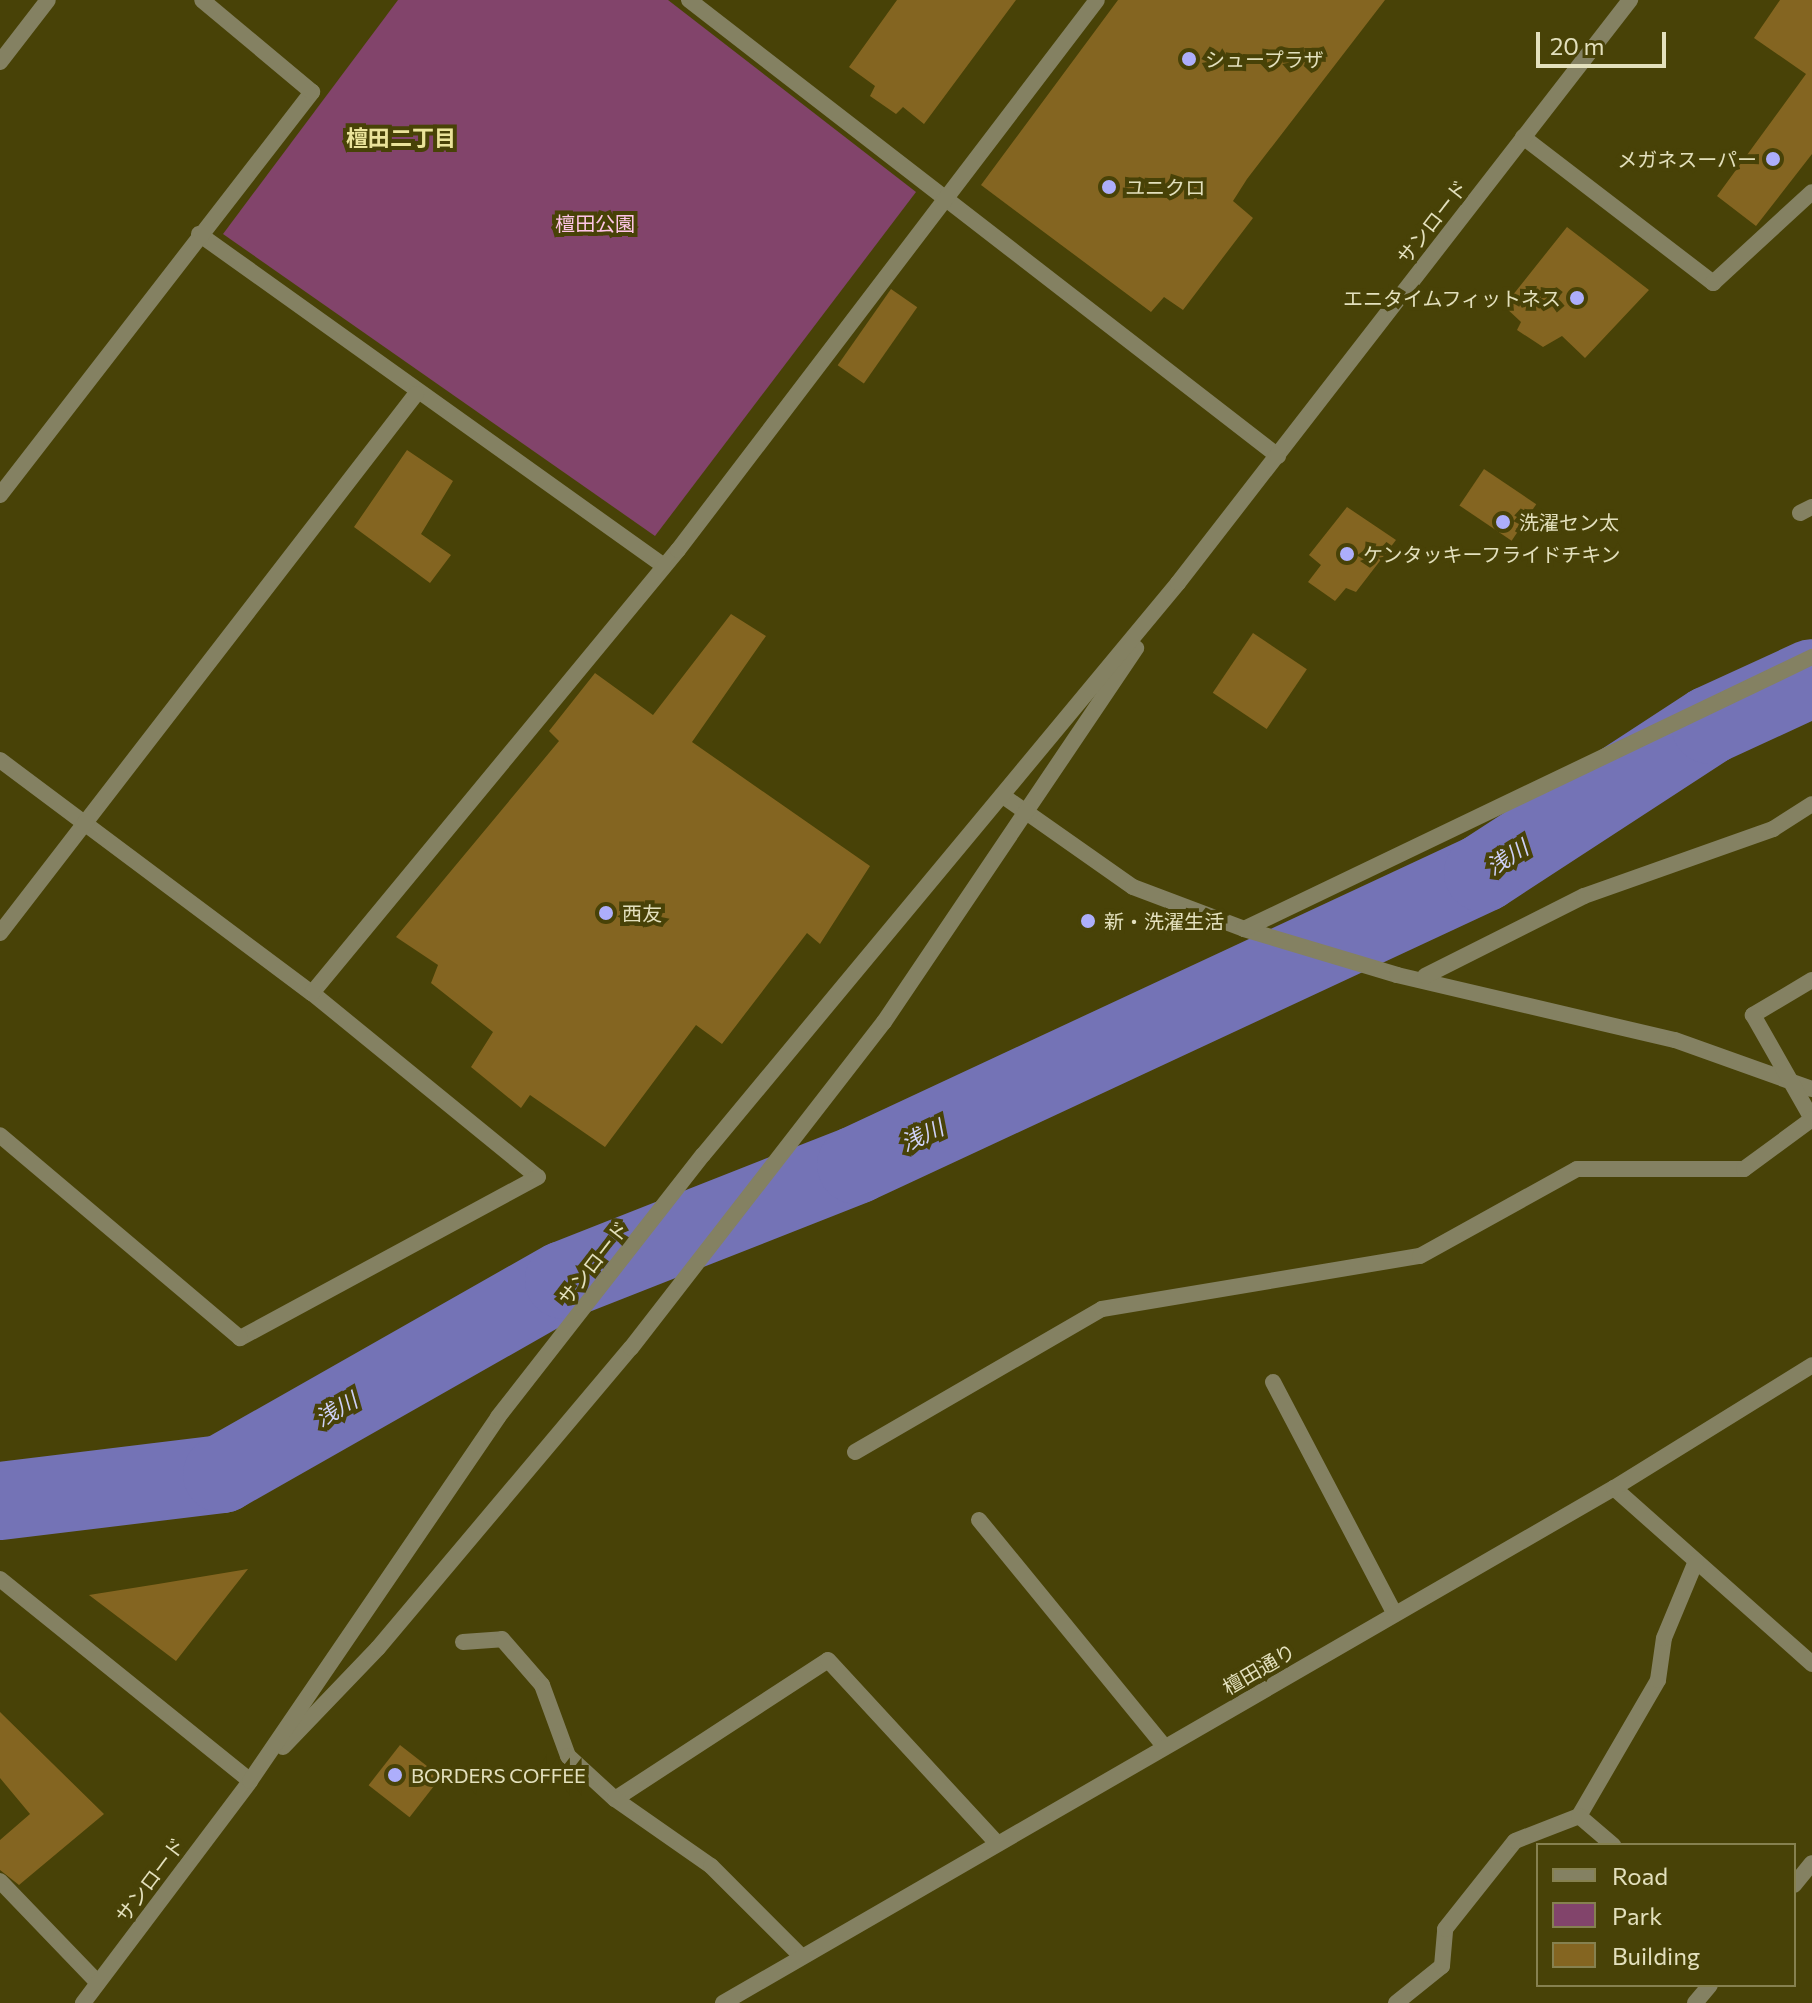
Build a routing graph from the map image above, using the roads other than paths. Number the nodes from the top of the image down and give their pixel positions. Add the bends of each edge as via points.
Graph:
1 (48, 0) edge
2 (202, 0) edge
3 (689, 0) edge
4 (1097, 0) edge
5 (1630, 0) edge
6 (0, 62) edge
7 (1523, 137) junction
8 (1812, 192) edge
9 (944, 196) junction
10 (199, 234) junction
11 (416, 394) junction
12 (1278, 456) junction
13 (0, 495) edge
14 (664, 566) junction
15 (1178, 583) junction
16 (1812, 657) edge
17 (0, 760) edge
18 (1003, 796) junction
19 (1812, 804) edge
20 (1029, 814) junction
21 (86, 826) junction
22 (1244, 929) junction
23 (0, 933) edge
24 (1425, 976) junction
25 (1812, 980) edge
26 (312, 993) junction
27 (1792, 1084) junction
28 (1812, 1089) edge
29 (1812, 1119) edge
30 (0, 1135) edge
31 (1812, 1365) edge
32 (1273, 1382) dead end
33 (855, 1452) dead end
34 (1614, 1488) junction
35 (979, 1520) dead end
36 (1696, 1561) junction
37 (0, 1579) edge
38 (1395, 1614) junction
39 (463, 1642) dead end
40 (1812, 1664) edge
41 (1164, 1746) junction
42 (250, 1781) junction
43 (615, 1799) junction
44 (1579, 1816) junction
45 (996, 1842) junction
46 (1611, 1843) edge
47 (1812, 1863) edge
48 (0, 1881) edge
49 (1796, 1883) edge
50 (800, 1955) junction
51 (98, 1983) junction
52 (1708, 1987) edge
53 (83, 2003) edge
54 (723, 2003) edge
55 (1396, 2003) edge
56 (1695, 2003) edge

1 - 6 street
2 - 10 street via 312,92
3 - 9 street
4 - 9 street
5 - 7 street, サンロード
7 - 8 street via 1713,283
7 - 12 street, サンロード
9 - 12 street
9 - 14 street
10 - 11 street
10 - 13 street
11 - 14 street
11 - 21 street
12 - 15 street, サンロード
14 - 26 street
15 - 18 street, サンロード
15 - 20 street
16 - 22 street
17 - 21 street
18 - 20 street
18 - 42 street, サンロード via 703,1155 498,1417
19 - 24 street via 1773,829 1584,896
20 - 22 street via 1133,887
20 - 42 street, サンロード via 822,1101 631,1348 378,1648
21 - 23 street
21 - 26 street
22 - 24 street via 1397,975
24 - 27 street via 1675,1040
25 - 27 street via 1753,1015
26 - 30 street via 538,1177 240,1338
27 - 28 street
27 - 29 street
29 - 33 street via 1744,1169 1577,1169 1420,1256 1102,1309
31 - 34 street, 檀田通り
32 - 38 street
34 - 36 street
34 - 38 street, 檀田通り
35 - 41 street
36 - 40 street
36 - 44 street via 1664,1638 1658,1680
37 - 42 street
38 - 41 street, 檀田通り
39 - 43 street via 502,1639 542,1685 568,1756
41 - 45 street, 檀田通り
42 - 51 street, サンロード
43 - 45 street via 828,1660
43 - 50 street via 711,1866
44 - 46 street
44 - 55 street via 1515,1841 1445,1929 1442,1966
45 - 50 street, 檀田通り
47 - 49 street
48 - 51 street
50 - 54 street, 檀田通り
51 - 53 street, サンロード
52 - 56 street

